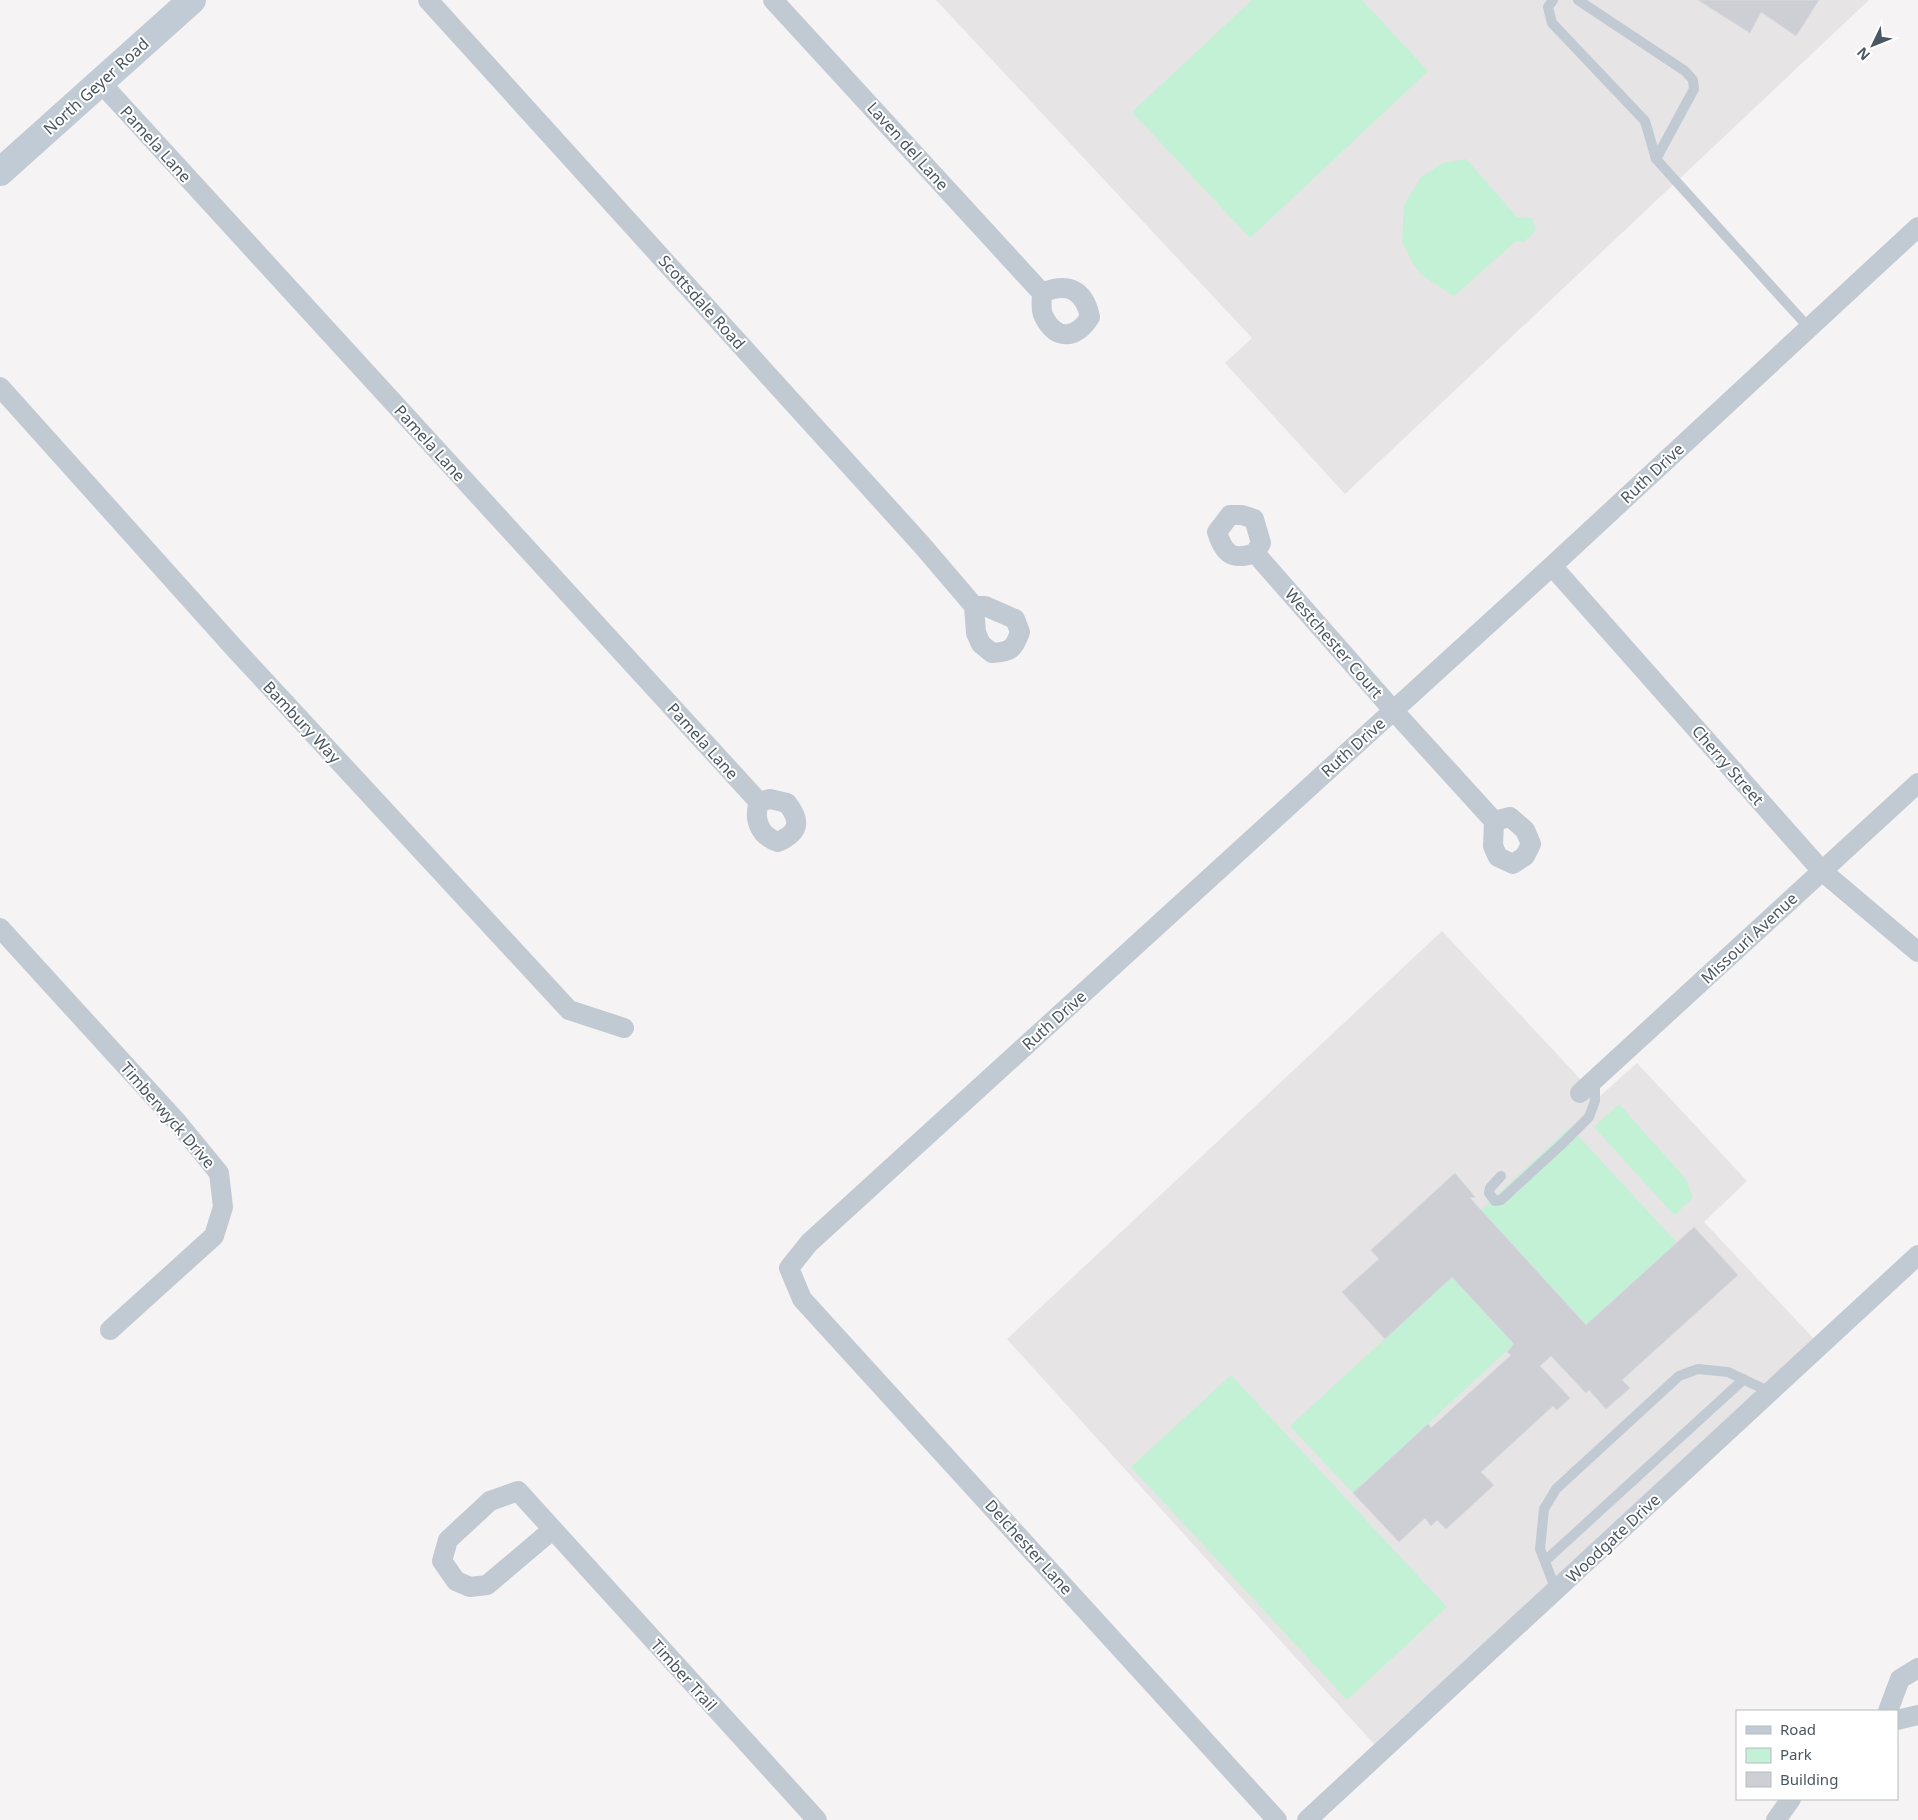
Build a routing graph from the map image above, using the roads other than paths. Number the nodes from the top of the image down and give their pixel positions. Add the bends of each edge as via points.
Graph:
1 (192, 0) edge
2 (428, 0) edge
3 (773, 0) edge
4 (1553, 0) edge
5 (1578, 0) edge
6 (101, 83) junction
7 (1656, 159) junction
8 (0, 172) edge
9 (1918, 227) edge
10 (1042, 293) dead end
11 (1808, 328) junction
12 (0, 387) edge
13 (1255, 553) dead end
14 (1552, 566) junction
15 (974, 606) dead end
16 (1393, 710) junction
17 (1918, 783) edge
18 (759, 802) dead end
19 (1494, 821) dead end
20 (1822, 871) junction
21 (0, 928) edge
22 (1918, 952) edge
23 (624, 1028) dead end
24 (1588, 1086) joint
25 (1501, 1176) dead end
26 (1918, 1255) edge
27 (790, 1268) joint
28 (110, 1330) dead end
29 (1744, 1380) junction
30 (1770, 1392) junction
31 (552, 1530) junction
32 (1545, 1561) junction
33 (1556, 1590) junction
34 (1918, 1668) edge
35 (1888, 1710) edge
36 (1918, 1715) edge
37 (1898, 1720) edge
38 (1790, 1800) edge
39 (816, 1820) edge
40 (1277, 1820) edge
41 (1307, 1820) edge
42 (1776, 1820) edge

1 - 6 street, North Geyer Road
2 - 15 street, Scottsdale Road
3 - 10 street, Laven del Lane
4 - 7 lane via 1548,6 1552,24 1645,121
5 - 7 lane via 1685,71 1693,80 1694,90
6 - 8 street, North Geyer Road
6 - 18 street, Pamela Lane
7 - 11 lane
9 - 11 street, Ruth Drive
11 - 14 street, Ruth Drive
12 - 23 street, Bambury Way via 230,643 569,1010
13 - 16 street, Westchester Court
14 - 16 street, Ruth Drive
14 - 20 street, Cherry Street
16 - 19 street, Westchester Court
16 - 27 street, Ruth Drive via 809,1244
17 - 20 street, Missouri Avenue
20 - 22 street, Cherry Street
20 - 24 street, Missouri Avenue
21 - 28 street, Timberwyck Drive via 219,1173 223,1207 214,1236
24 - 25 lane via 1595,1101 1589,1117 1501,1200 1495,1201 1489,1194 1490,1188
26 - 30 street, Woodgate Drive
27 - 40 street, Delchester Lane via 802,1299
29 - 30 lane
29 - 32 lane
29 - 32 lane via 1728,1372 1698,1369 1679,1376 1556,1489 1544,1509 1540,1549
30 - 33 street, Woodgate Drive
31 - 31 street, Timber Trail via 518,1491 490,1501 448,1540 442,1560 456,1581 470,1588 487,1585
31 - 39 street, Timber Trail
32 - 33 lane
33 - 41 street, Woodgate Drive
34 - 35 street via 1900,1679
36 - 37 street
38 - 42 street

